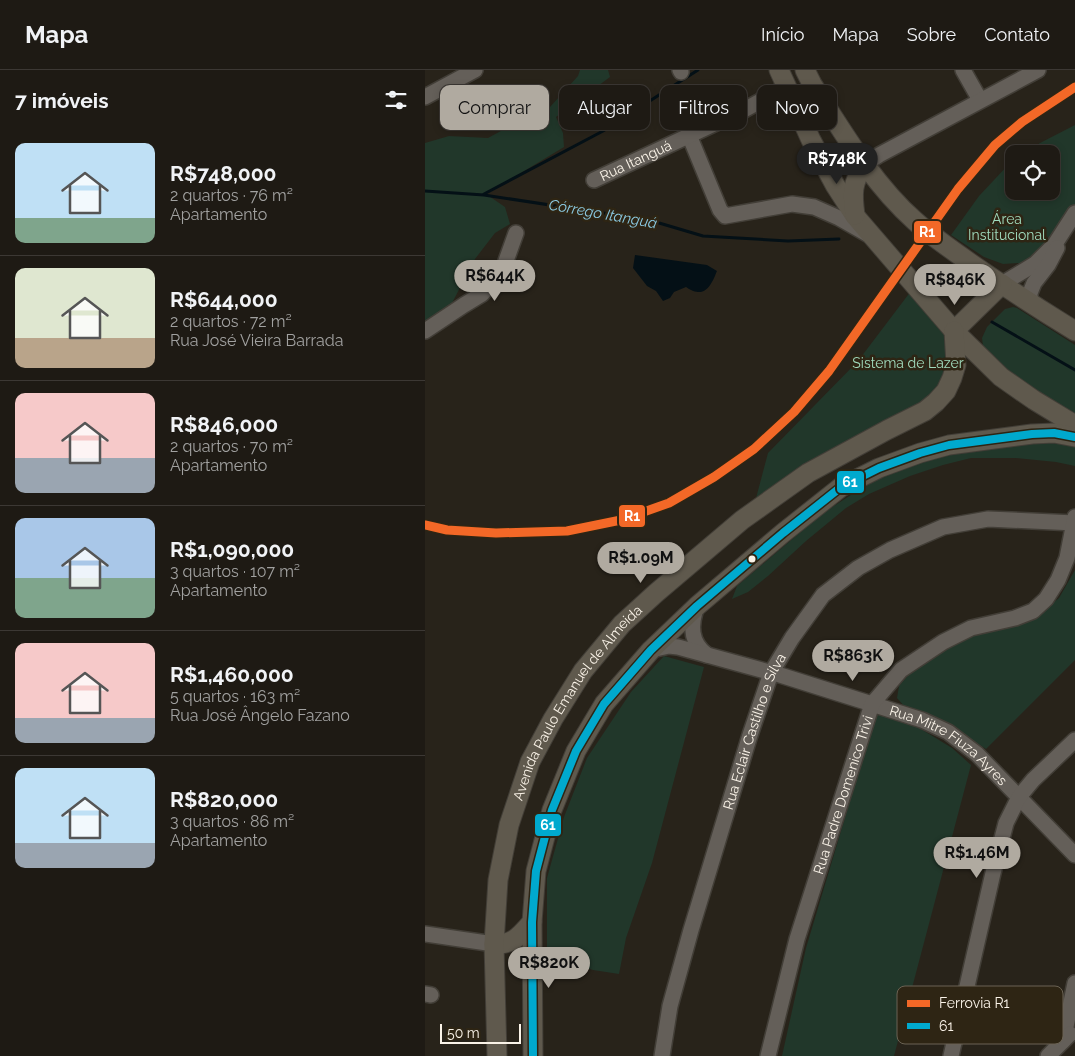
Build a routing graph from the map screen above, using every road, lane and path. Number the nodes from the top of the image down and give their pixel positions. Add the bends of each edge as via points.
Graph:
1 (475, 70) edge
2 (963, 70) edge
3 (1038, 70) edge
4 (812, 75) edge
5 (782, 78) edge
6 (425, 97) edge
7 (980, 100) junction
8 (689, 135) junction
9 (864, 165) junction
10 (594, 180) dead end
11 (1075, 214) edge
12 (855, 216) junction
13 (517, 233) dead end
14 (875, 240) junction
15 (1002, 284) junction
16 (1030, 303) junction
17 (982, 304) junction
18 (425, 331) edge
19 (954, 331) junction
20 (1075, 331) edge
21 (972, 349) junction
22 (1075, 425) edge
23 (1075, 437) edge
24 (1075, 521) edge
25 (697, 606) junction
26 (651, 650) junction
27 (707, 655) junction
28 (771, 673) junction
29 (872, 704) junction
30 (1075, 740) edge
31 (1019, 797) junction
32 (1075, 855) edge
33 (532, 922) junction
34 (425, 934) edge
35 (494, 944) junction
36 (1075, 983) edge
37 (967, 986) edge
38 (1075, 1029) edge
39 (1063, 1041) joint
40 (1060, 1044) edge
41 (497, 1056) edge
42 (533, 1056) edge
43 (662, 1056) edge
44 (768, 1056) edge
45 (1048, 1056) edge

1 - 6 street
2 - 7 street
3 - 7 street
4 - 9 main road
5 - 8 street, Rua Itanguá via 743,110
5 - 12 main road via 831,178
7 - 9 street
8 - 10 street, Rua Itanguá
8 - 14 street via 725,216 792,204 814,207
9 - 12 main road via 856,176
9 - 15 main road via 914,221
11 - 15 street via 1055,244 1035,264
11 - 16 street via 1034,284
12 - 14 main road
13 - 18 street via 502,272 482,294
14 - 19 main road
15 - 16 main road
15 - 17 main road
16 - 17 main road via 1009,299
16 - 20 main road
17 - 19 main road
17 - 21 main road via 973,326
19 - 21 main road
19 - 35 main road, Avenida Paulo Emanuel de Almeida via 952,378 936,402 925,411 808,473 742,520 622,624 583,671 530,762 509,825 498,880
21 - 22 main road via 1001,377
23 - 25 main road, Avenida Paulo Emanuel de Almeida via 1033,434 949,445 879,468 841,487
24 - 28 street, Rua Eclair Castilho e Silva via 988,519 943,527 890,550 858,568 823,595
24 - 29 street, Rua Padre Domenico Trivi via 1067,558 1058,580 1046,599 1033,611 971,628 943,642 901,670
25 - 26 main road, Avenida Paulo Emanuel de Almeida
25 - 27 street via 693,635 699,648
26 - 27 street, Rua Mitre Fiuza Ayres via 673,646
26 - 33 main road, Avenida Paulo Emanuel de Almeida via 603,704 576,751 551,810 536,871
27 - 28 street, Rua Mitre Fiuza Ayres
28 - 29 street, Rua Mitre Fiuza Ayres
28 - 43 street, Rua Eclair Castilho e Silva via 691,930 670,1006
29 - 31 street, Rua Mitre Fiuza Ayres via 948,732 977,754
29 - 44 street, Rua Padre Domenico Trivi via 797,939
30 - 31 street
31 - 32 street, Rua Mitre Fiuza Ayres
31 - 37 street via 1006,823
33 - 35 main road via 510,943
33 - 42 main road, Avenida Paulo Emanuel de Almeida
34 - 35 street
35 - 41 main road, Avenida Paulo Emanuel de Almeida
36 - 39 street
38 - 39 street
40 - 45 street

